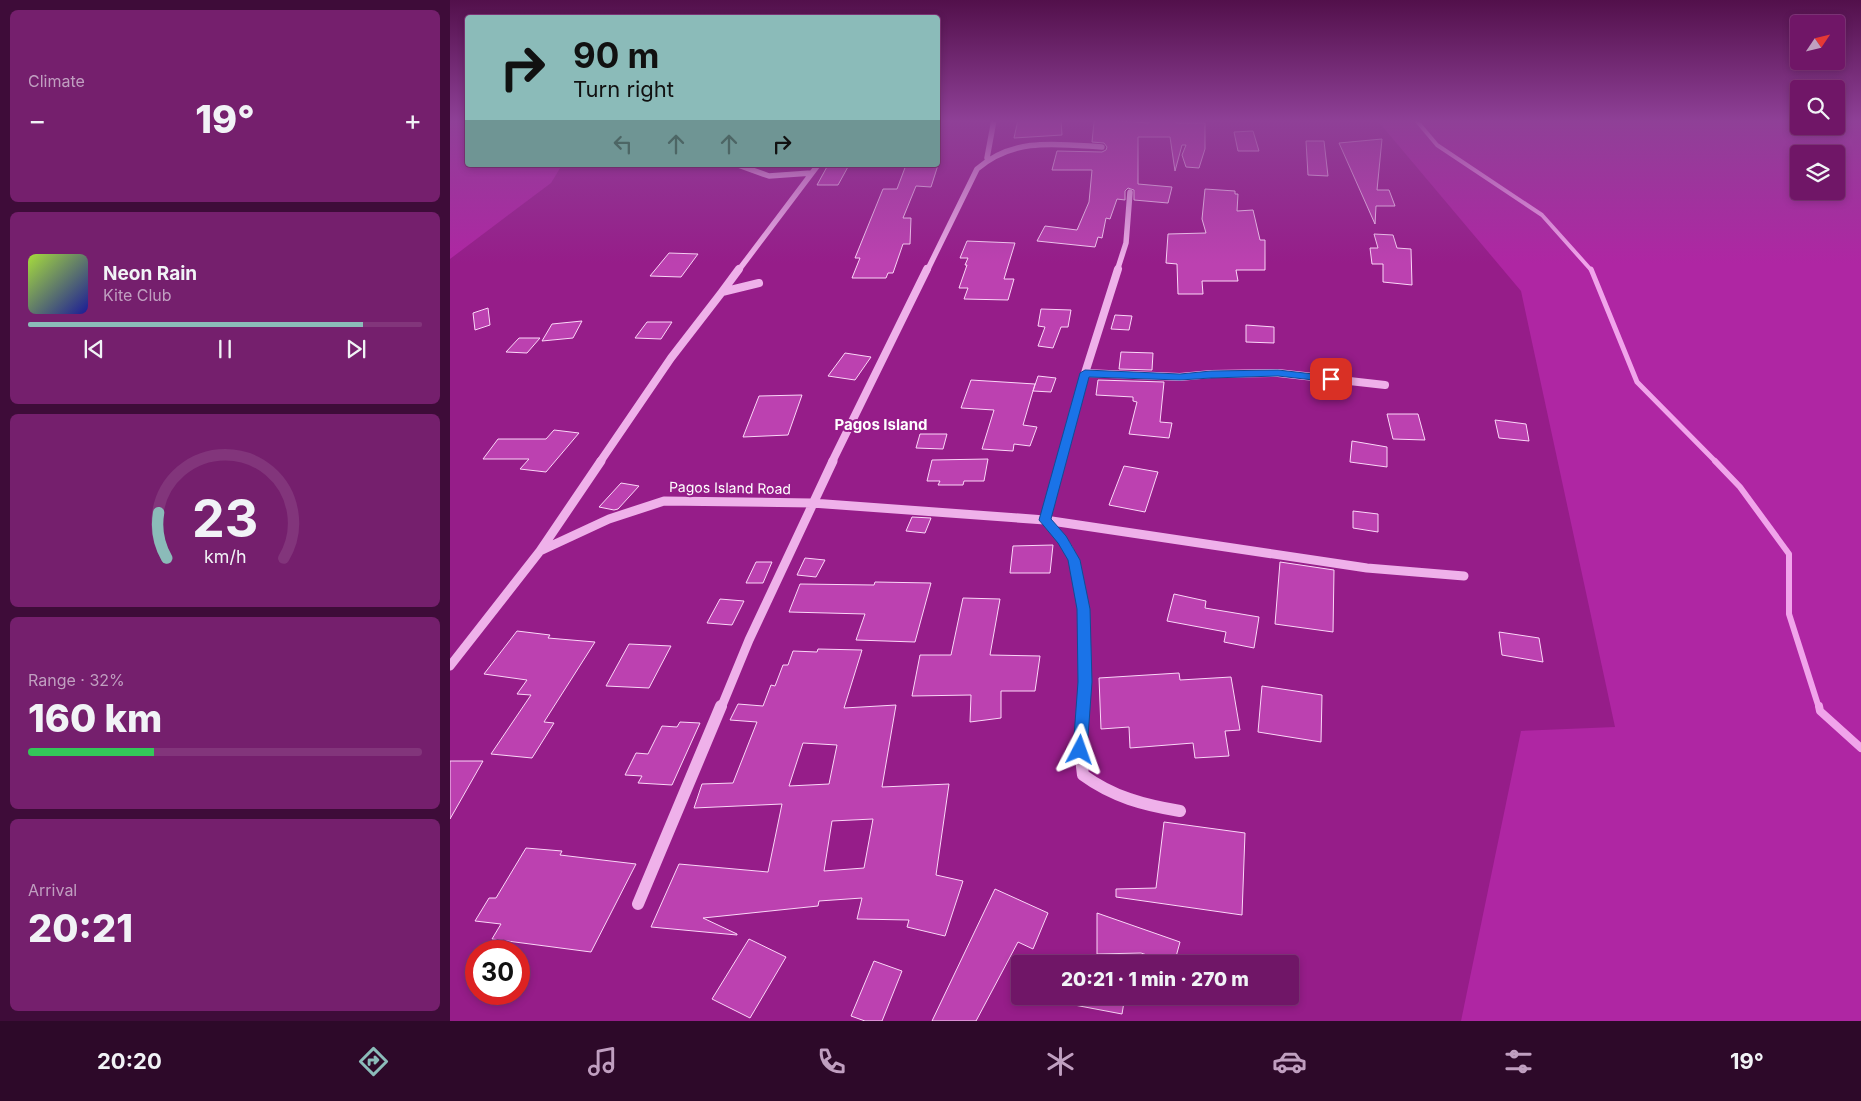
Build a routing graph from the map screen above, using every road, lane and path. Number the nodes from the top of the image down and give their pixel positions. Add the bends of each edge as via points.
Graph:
1 (745, 168) edge
2 (816, 168) edge
3 (978, 168) edge
4 (811, 173) junction
5 (1130, 192) dead end
6 (759, 283) dead end
7 (722, 292) junction
8 (1085, 373) junction
9 (1385, 385) dead end
10 (812, 503) junction
11 (1045, 520) junction
12 (540, 552) junction
13 (1464, 576) dead end
14 (450, 666) edge
15 (1180, 812) dead end
16 (638, 904) dead end

1 - 4 street via 769,176
2 - 4 street
3 - 10 street
4 - 7 street
5 - 8 street via 1126,243
6 - 7 street
7 - 12 street via 671,358
8 - 9 street via 1180,377 1278,373
8 - 11 street
10 - 11 street, Pagos Island Road
10 - 12 street, Pagos Island Road via 664,500 609,519
10 - 16 street via 749,640
11 - 13 street, Pagos Island Road via 1367,568
11 - 15 street via 1074,560 1082,601 1085,682 1080,750 1083,775 1101,789 1134,803
12 - 14 street, Pagos Island Road

